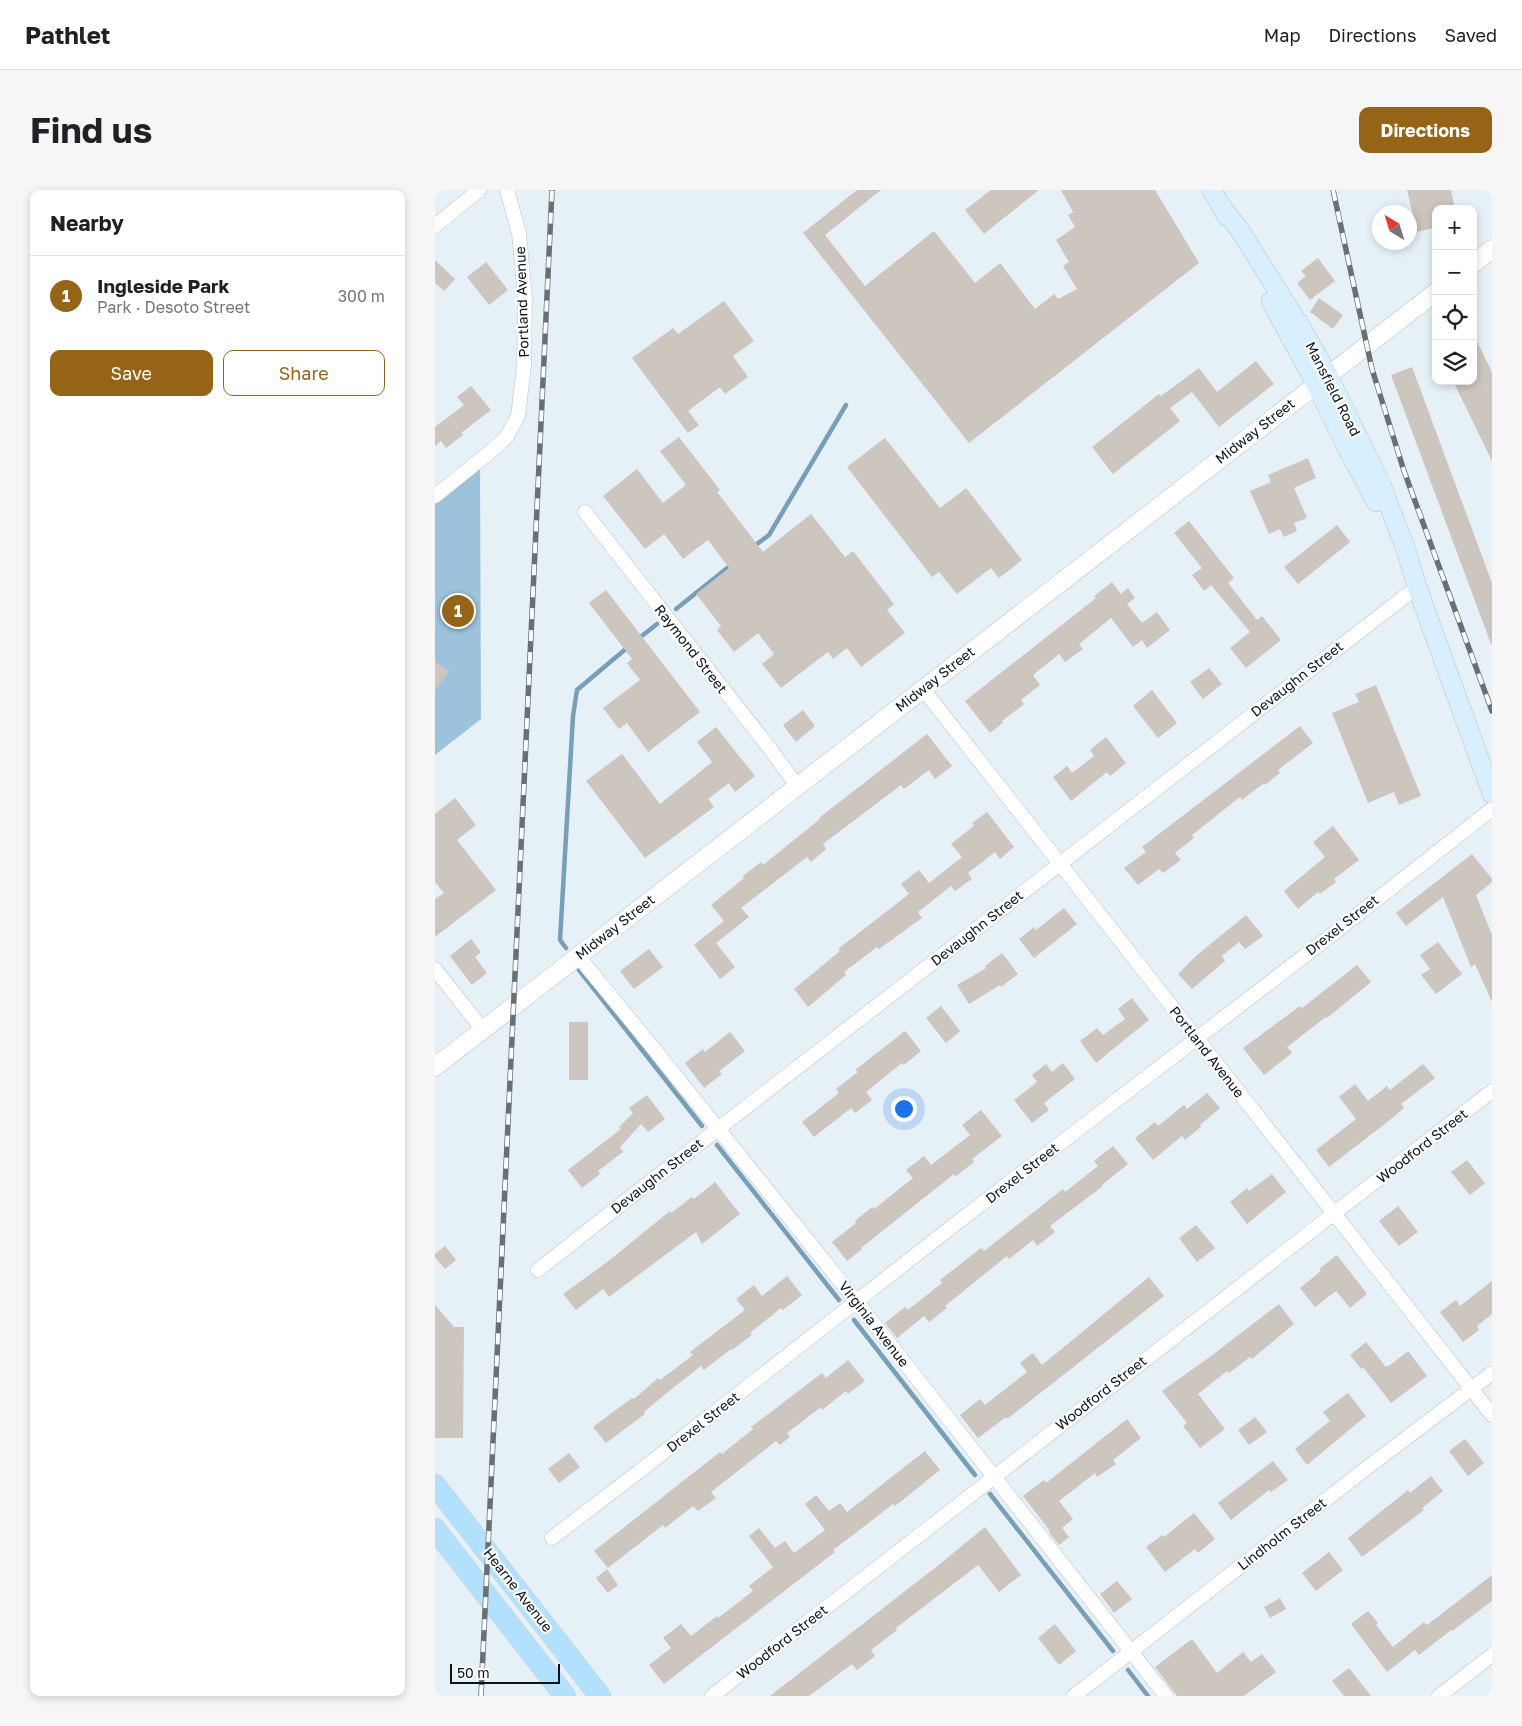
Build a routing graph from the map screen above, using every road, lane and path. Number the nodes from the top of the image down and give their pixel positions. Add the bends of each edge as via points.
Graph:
1 (479, 190) edge
2 (507, 190) edge
3 (1211, 190) edge
4 (435, 226) edge
5 (1492, 249) edge
6 (1477, 261) edge
7 (1432, 295) edge
8 (1322, 379) junction
9 (435, 496) edge
10 (585, 512) dead end
11 (1417, 586) junction
12 (923, 689) junction
13 (797, 786) junction
14 (1492, 794) edge
15 (1492, 809) edge
16 (1060, 864) junction
17 (578, 956) junction
18 (435, 969) edge
19 (483, 1030) junction
20 (1197, 1038) junction
21 (435, 1067) edge
22 (1492, 1091) edge
23 (718, 1128) junction
24 (1335, 1213) junction
25 (538, 1270) dead end
26 (857, 1302) junction
27 (1492, 1373) edge
28 (1471, 1388) junction
29 (1492, 1415) edge
30 (993, 1477) junction
31 (435, 1485) edge
32 (435, 1529) edge
33 (552, 1538) dead end
34 (1131, 1652) junction
35 (1492, 1655) edge
36 (565, 1696) edge
37 (600, 1696) edge
38 (711, 1696) edge
39 (1074, 1696) edge
40 (1166, 1696) edge
41 (1439, 1696) edge

1 - 4 street
2 - 9 street, Portland Avenue via 519,233 525,298 518,416 507,436 495,448
3 - 8 main road, Mansfield Road via 1302,329
5 - 6 street
7 - 8 street, Midway Street
8 - 11 main road, Mansfield Road via 1382,487 1407,550
8 - 12 street, Midway Street
10 - 13 street, Raymond Street
11 - 14 main road, Mansfield Road
11 - 16 street, Devaughn Street
12 - 13 street, Midway Street
12 - 16 street, Portland Avenue
13 - 17 street, Midway Street
15 - 20 street, Drexel Street
16 - 20 street, Portland Avenue
16 - 23 street, Devaughn Street
17 - 19 street, Midway Street
17 - 23 street, Virginia Avenue
18 - 19 street
19 - 21 street, Midway Street
20 - 24 street, Portland Avenue
20 - 26 street, Drexel Street
22 - 24 street, Woodford Street
23 - 25 street, Devaughn Street
23 - 26 street, Virginia Avenue
24 - 28 street, Portland Avenue
24 - 30 street, Woodford Street
26 - 30 street, Virginia Avenue
26 - 33 street, Drexel Street
27 - 28 street, Lindholm Street
28 - 29 street, Portland Avenue
28 - 34 street, Lindholm Street
30 - 34 street, Virginia Avenue
30 - 38 street, Woodford Street
31 - 37 main road, Hearne Avenue
32 - 36 main road, Hearne Avenue
34 - 39 street, Lindholm Street
34 - 40 street, Virginia Avenue
35 - 41 street

